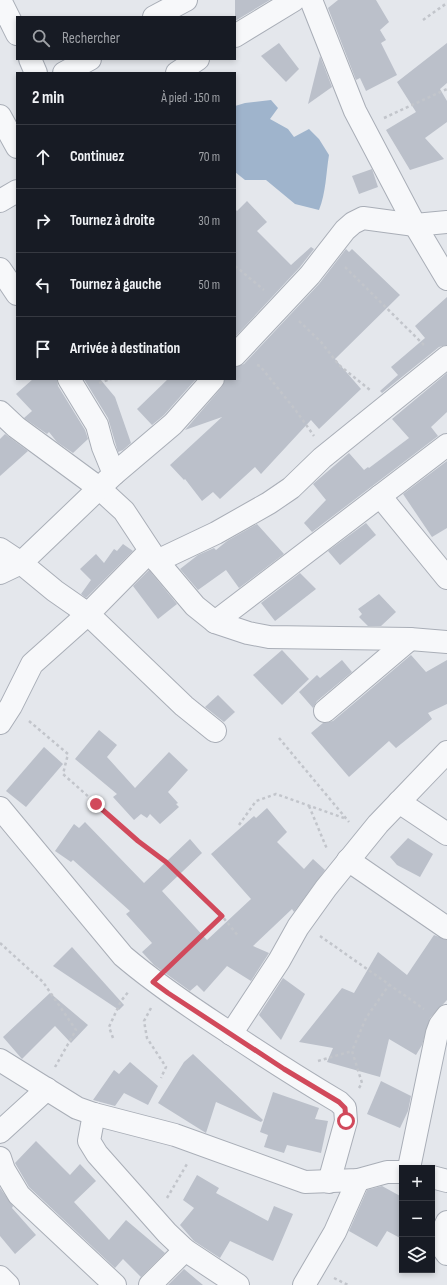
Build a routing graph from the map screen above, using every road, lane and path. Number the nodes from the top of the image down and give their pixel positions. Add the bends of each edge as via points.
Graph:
1 (0, 0) edge
2 (186, 0) edge
3 (294, 0) edge
4 (311, 0) edge
5 (447, 3) edge
6 (153, 11) edge
7 (423, 20) dead end
8 (16, 32) edge
9 (236, 35) edge
10 (30, 60) edge
11 (88, 60) edge
12 (196, 60) edge
13 (36, 72) edge
14 (66, 72) edge
15 (178, 72) edge
16 (447, 89) edge
17 (0, 116) edge
18 (364, 128) junction
19 (16, 145) edge
20 (16, 192) edge
21 (0, 201) edge
22 (447, 222) edge
23 (415, 225) junction
24 (328, 251) junction
25 (236, 267) edge
26 (0, 269) edge
27 (447, 280) edge
28 (16, 293) edge
29 (283, 305) junction
30 (244, 360) edge
31 (444, 360) edge
32 (70, 380) edge
33 (212, 380) edge
34 (385, 406) junction
35 (0, 412) edge
36 (447, 445) edge
37 (326, 454) junction
38 (107, 481) junction
39 (380, 496) junction
40 (0, 548) edge
41 (154, 556) junction
42 (21, 563) junction
43 (0, 573) edge
44 (447, 578) edge
45 (88, 614) junction
46 (215, 622) junction
47 (410, 639) junction
48 (447, 642) edge
49 (325, 711) dead end
50 (6, 715) edge
51 (215, 730) dead end
52 (279, 738) dead end
53 (447, 752) edge
54 (399, 802) junction
55 (309, 805) junction
56 (0, 808) edge
57 (346, 818) junction
58 (239, 825) dead end
59 (447, 834) edge
60 (364, 840) junction
61 (328, 850) dead end
62 (348, 860) junction
63 (222, 916) junction
64 (302, 922) junction
65 (447, 928) edge
66 (239, 937) dead end
67 (0, 943) edge
68 (153, 981) junction
69 (389, 985) junction
70 (445, 1019) edge
71 (231, 1034) junction
72 (112, 1038) dead end
73 (0, 1060) edge
74 (161, 1078) dead end
75 (46, 1089) junction
76 (347, 1113) junction
77 (94, 1114) junction
78 (0, 1132) edge
79 (199, 1143) junction
80 (0, 1158) edge
81 (410, 1165) edge
82 (399, 1172) edge
83 (435, 1178) edge
84 (358, 1180) junction
85 (447, 1181) edge
86 (329, 1182) junction
87 (155, 1218) junction
88 (447, 1222) edge
89 (185, 1250) junction
90 (447, 1254) edge
91 (0, 1277) edge
92 (8, 1285) edge
93 (115, 1285) edge
94 (150, 1285) edge
95 (238, 1285) edge
96 (304, 1285) edge

1 - 8 street
2 - 6 street
3 - 9 street
4 - 18 street
5 - 7 path
10 - 13 street
11 - 14 street
12 - 15 street
16 - 18 path
17 - 19 street
18 - 23 street
20 - 21 street
22 - 23 street
23 - 24 street via 363,218 344,230
23 - 27 street
24 - 29 street
24 - 31 path
25 - 29 path
26 - 28 street
29 - 30 street
29 - 34 path via 321,342 339,365 367,387
30 - 37 path via 260,366
31 - 34 street
32 - 38 street via 96,425
33 - 38 street via 172,424
34 - 37 street
35 - 38 street via 16,427
36 - 39 street
37 - 41 street via 291,488 269,504 216,533
38 - 41 street
38 - 42 street
39 - 44 street
39 - 46 street
40 - 42 street
41 - 45 street
41 - 46 street via 195,606
42 - 43 street
42 - 45 street via 55,592
45 - 50 street via 32,664
45 - 51 street via 184,706
46 - 47 street via 269,637
47 - 48 street
47 - 49 street
50 - 63 path via 68,754 63,774 138,841 166,862
52 - 57 path
53 - 54 street
54 - 59 street
54 - 60 street
55 - 57 path
55 - 58 path via 276,794 256,801
55 - 61 path
56 - 68 street via 124,956
57 - 60 path
60 - 62 street
62 - 64 street
62 - 65 street
63 - 66 path
63 - 68 path
64 - 69 path
64 - 71 street
67 - 75 path via 43,982 76,1030
68 - 71 street
68 - 72 path via 121,1001 109,1027
68 - 74 path via 144,1021 147,1038 166,1067
69 - 70 path
69 - 76 path via 366,1018 352,1051 362,1083
70 - 81 street via 437,1033
71 - 76 street via 339,1102
73 - 75 street
75 - 77 street via 77,1108
75 - 78 street
76 - 86 street
77 - 79 street
77 - 87 street via 89,1141 97,1154
79 - 86 street via 305,1182
79 - 87 path
80 - 93 street via 19,1195
82 - 84 street via 387,1172
83 - 85 street
84 - 86 street
84 - 96 street via 336,1232
87 - 89 street
88 - 90 street via 439,1239
89 - 94 street
89 - 95 street
91 - 92 street

